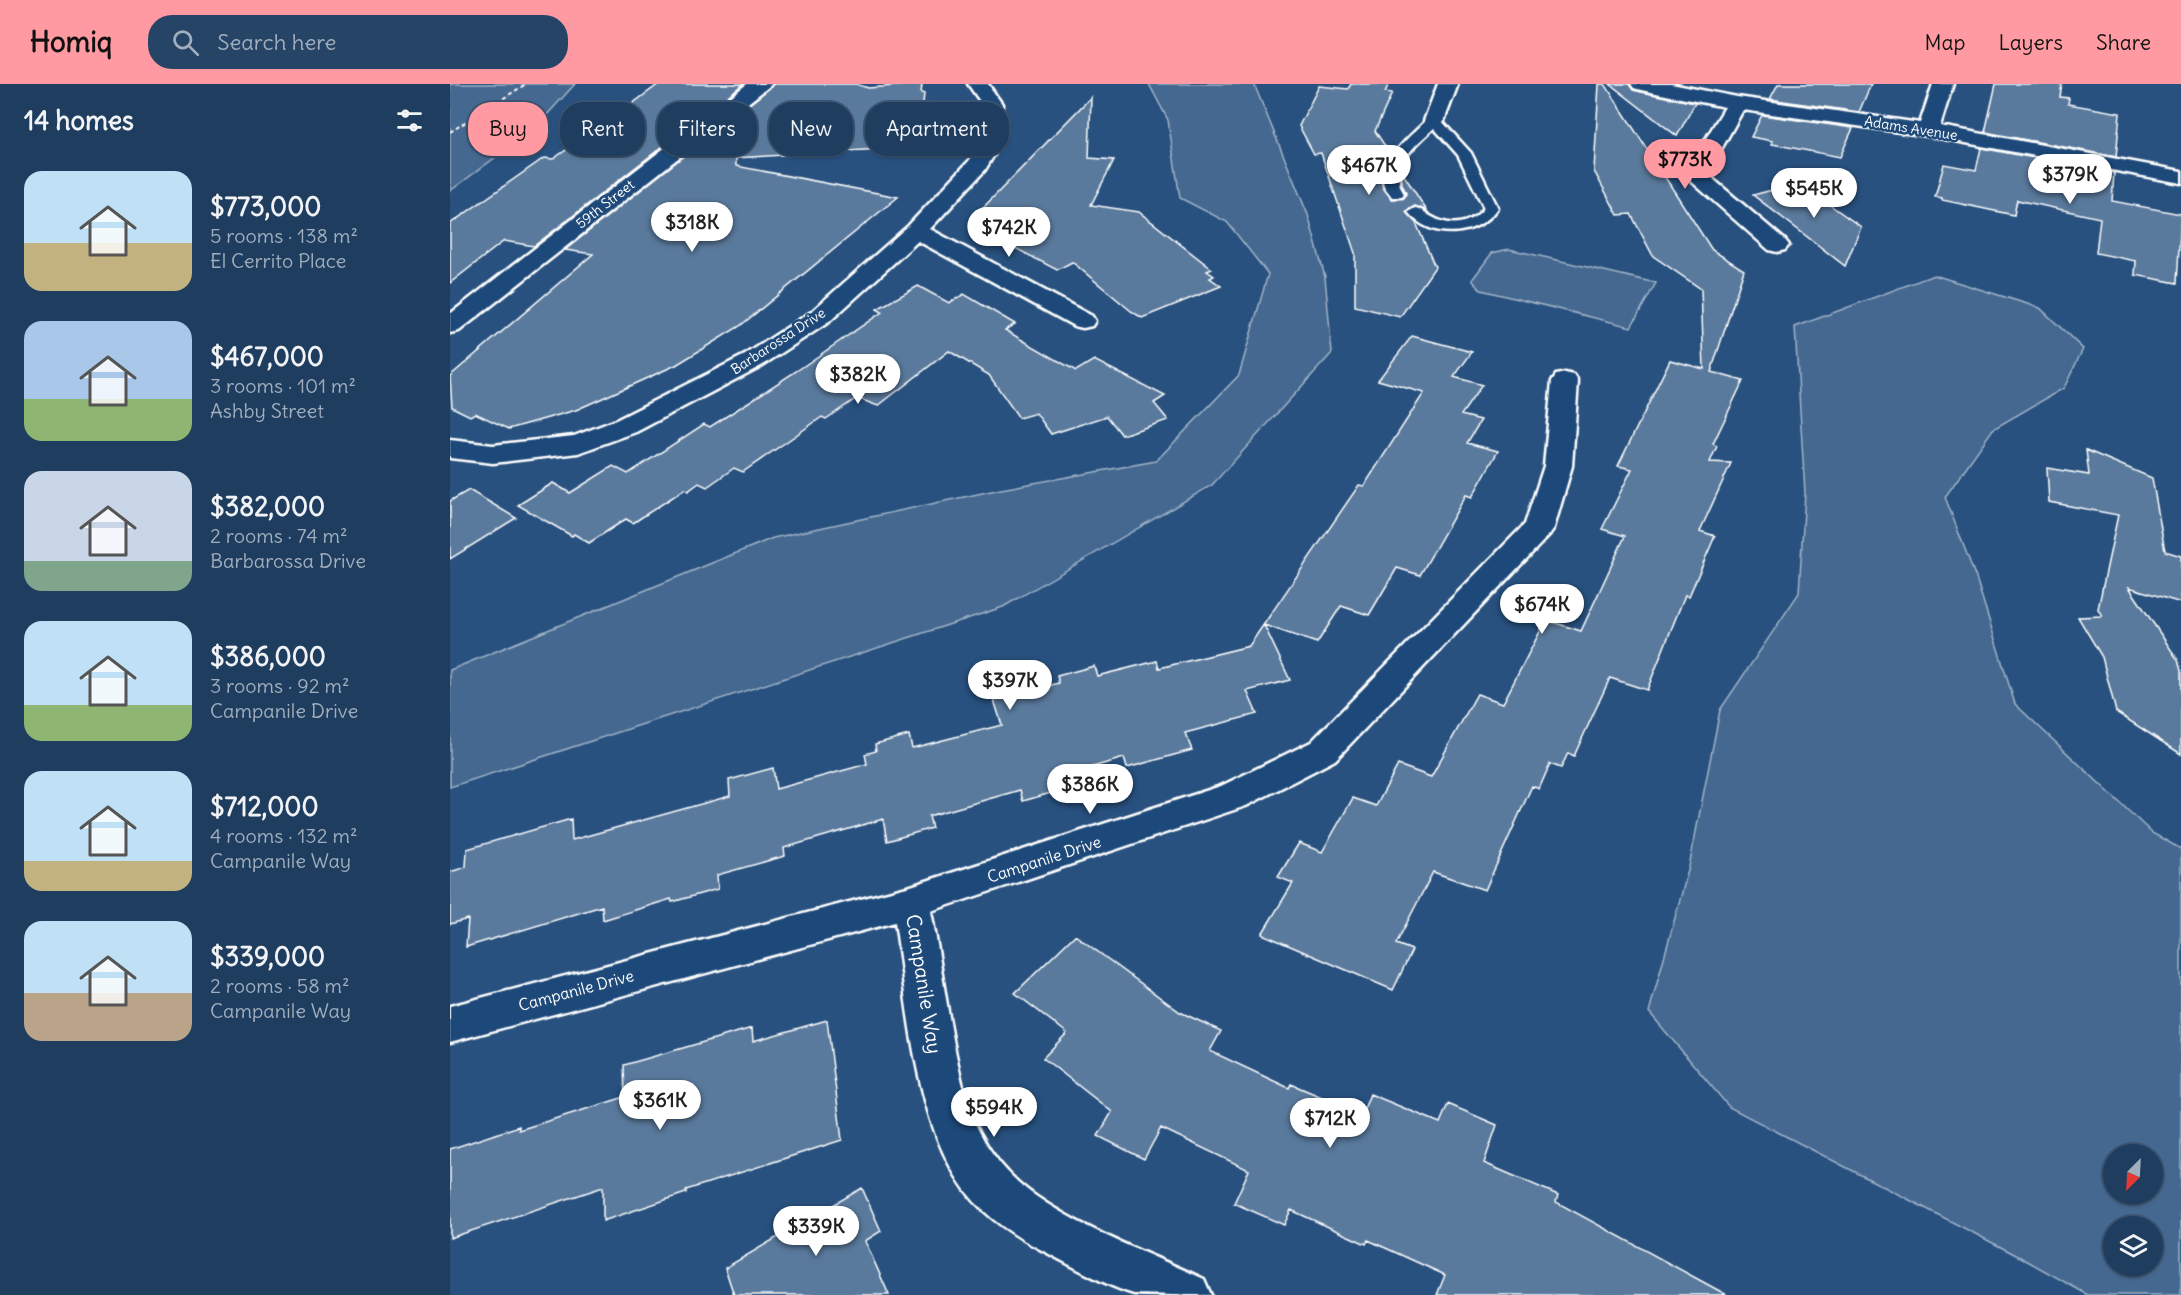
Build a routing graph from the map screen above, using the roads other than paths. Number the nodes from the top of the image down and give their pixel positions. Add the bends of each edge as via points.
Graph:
1 (762, 84) edge
2 (978, 84) edge
3 (1448, 84) edge
4 (1641, 84) edge
5 (1943, 84) edge
6 (1737, 103) junction
7 (1434, 121) junction
8 (1928, 130) junction
9 (2181, 177) edge
10 (1397, 194) dead end
11 (1415, 212) dead end
12 (916, 231) junction
13 (1778, 245) dead end
14 (1083, 321) dead end
15 (450, 326) edge
16 (1565, 381) dead end
17 (450, 449) edge
18 (911, 902) junction
19 (450, 1024) edge
20 (1188, 1295) edge

1 - 15 street, 59th Street
2 - 12 street, Barbarossa Drive via 992,104 990,145 977,165
3 - 7 street
4 - 6 street, Adams Avenue
5 - 8 street
6 - 8 street, Adams Avenue
6 - 13 street via 1707,156 1702,181
7 - 10 lane via 1398,155 1390,176
7 - 11 lane via 1464,153 1491,207 1485,218 1466,228 1446,228
8 - 9 street, Adams Avenue
12 - 14 street
12 - 17 street, Barbarossa Drive via 820,316 754,360 626,426 578,444 493,454
16 - 18 street, Campanile Drive via 1558,465 1539,528 1323,751 1233,796
18 - 19 street, Campanile Drive
18 - 20 street, Campanile Way via 939,1078 949,1116 967,1153 1018,1210 1052,1231

